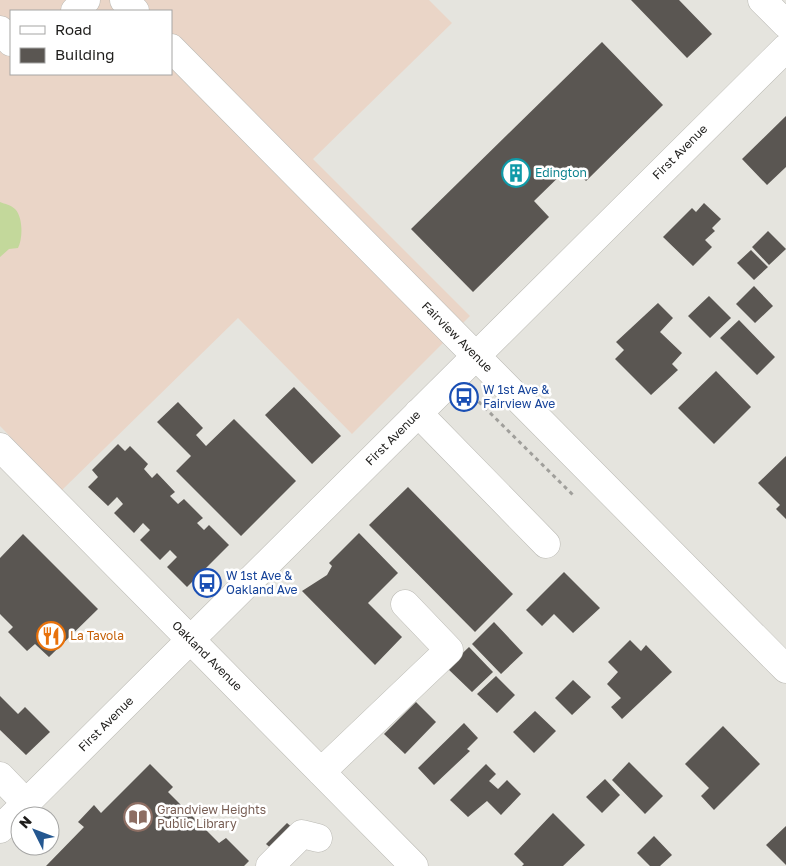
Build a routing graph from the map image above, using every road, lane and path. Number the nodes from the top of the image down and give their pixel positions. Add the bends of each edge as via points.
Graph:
1 (86, 0) edge
2 (124, 0) edge
3 (762, 0) edge
4 (75, 10) edge
5 (134, 10) edge
6 (786, 24) edge
7 (0, 30) edge
8 (10, 41) edge
9 (786, 48) edge
10 (172, 49) edge
11 (476, 356) junction
12 (473, 396) dead end
13 (418, 413) junction
14 (0, 447) edge
15 (577, 499) dead end
16 (546, 544) dead end
17 (405, 604) dead end
18 (190, 639) junction
19 (786, 669) edge
20 (321, 772) junction
21 (0, 776) edge
22 (26, 803) junction
23 (0, 829) edge
24 (318, 838) dead end
25 (270, 866) edge
26 (414, 866) edge

1 - 4 street
2 - 5 street
3 - 6 street
7 - 8 street
9 - 11 street, First Avenue
10 - 11 street, Fairview Avenue
11 - 13 street, First Avenue
11 - 19 street, Fairview Avenue
12 - 15 path
13 - 16 street
13 - 18 street, First Avenue
14 - 18 street, Oakland Avenue
17 - 20 street via 449,650
18 - 20 street, Oakland Avenue
18 - 22 street, First Avenue
20 - 26 street, Oakland Avenue
21 - 22 street
22 - 23 street, First Avenue
24 - 25 street via 302,834

